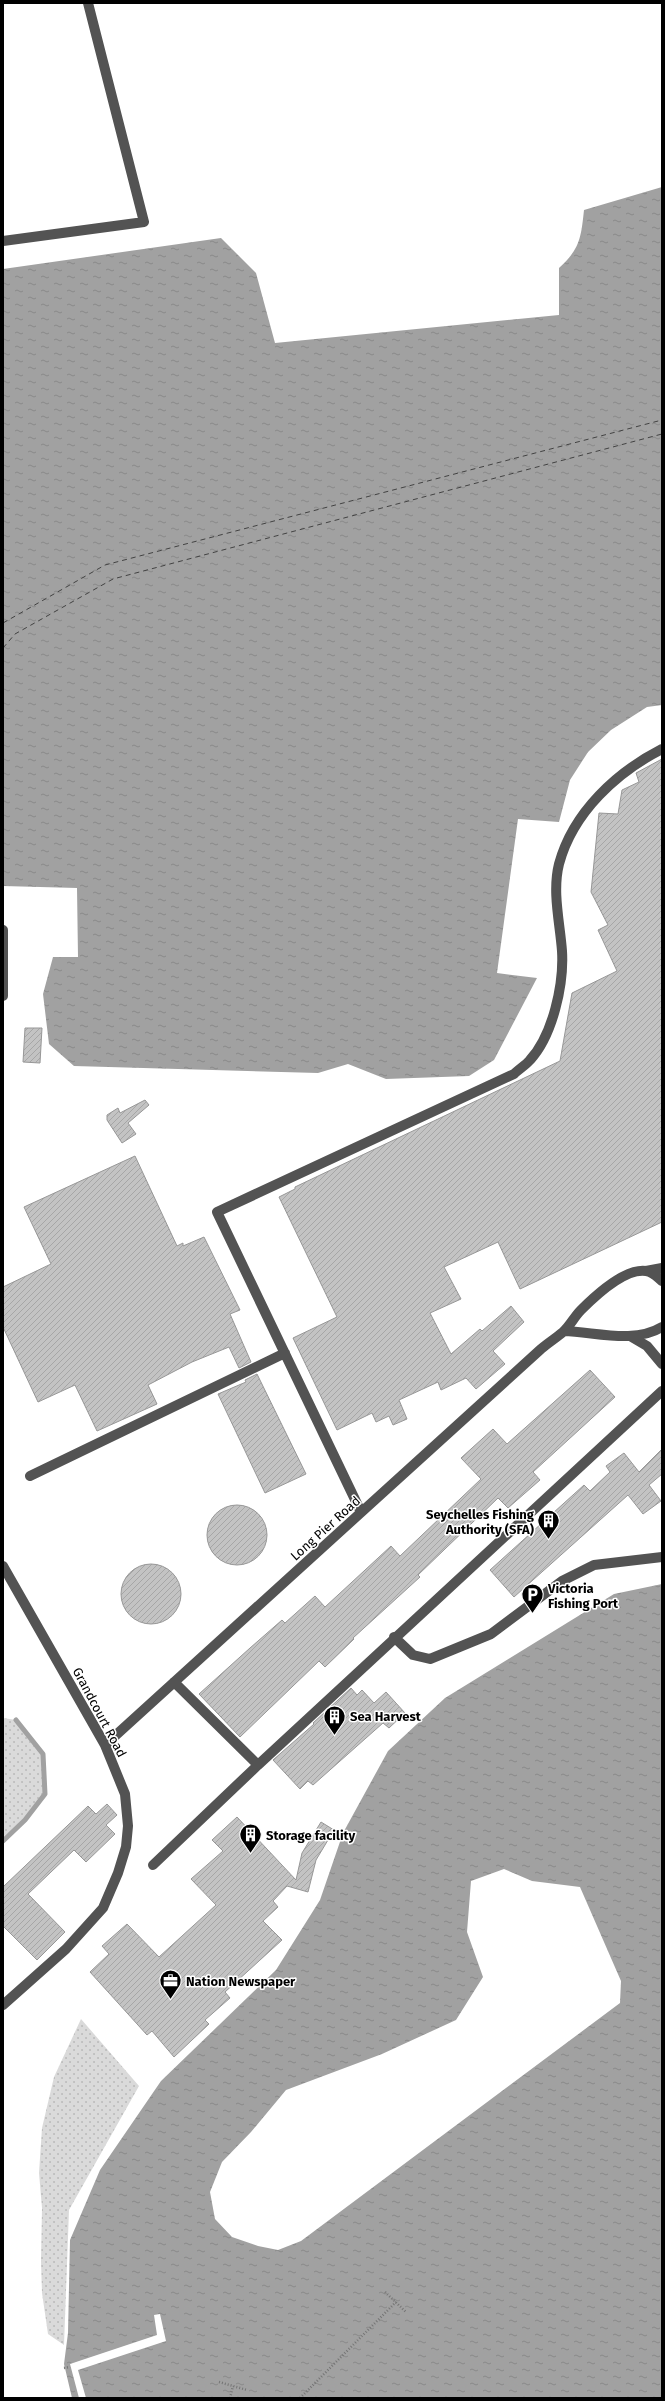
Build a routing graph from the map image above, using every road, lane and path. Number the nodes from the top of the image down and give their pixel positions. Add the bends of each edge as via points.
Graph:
1 (88, 3) edge
2 (3, 241) edge
3 (662, 749) edge
4 (3, 930) edge
5 (3, 996) edge
6 (662, 1268) edge
7 (646, 1271) junction
8 (662, 1281) edge
9 (662, 1327) edge
10 (564, 1331) junction
11 (630, 1336) junction
12 (285, 1353) junction
13 (662, 1364) edge
14 (662, 1390) edge
15 (30, 1476) dead end
16 (361, 1512) junction
17 (662, 1557) edge
18 (3, 1566) edge
19 (394, 1637) junction
20 (174, 1682) junction
21 (105, 1745) junction
22 (258, 1765) junction
23 (153, 1865) dead end
24 (3, 2005) edge
25 (385, 2292) dead end
26 (396, 2302) junction
27 (406, 2312) dead end
28 (70, 2367) dead end
29 (64, 2368) dead end
30 (219, 2382) dead end
31 (233, 2386) junction
32 (247, 2390) dead end
33 (230, 2398) edge
34 (300, 2398) edge

1 - 2 street via 144,222
3 - 12 street via 624,772 605,790 589,807 567,844 559,864 556,899 563,981 544,1037 531,1060 514,1074 217,1212
4 - 5 street
6 - 7 street, Long Pier Road
7 - 8 street
7 - 10 street, Long Pier Road via 634,1272 612,1284 580,1311
9 - 11 street via 643,1335
10 - 11 street
10 - 16 street, Long Pier Road
11 - 13 street via 647,1346
12 - 15 street
12 - 16 street
14 - 19 street
16 - 20 street, Long Pier Road
17 - 19 street via 594,1565 562,1581 490,1634 430,1659 413,1655
18 - 21 street, Grandcourt Road
19 - 22 street
20 - 21 street, Long Pier Road
20 - 22 street
21 - 24 street, Grandcourt Road via 125,1794 128,1826 126,1847 112,1891 104,1908 88,1927
22 - 23 street
25 - 26 path
26 - 27 path
26 - 34 path
28 - 29 path
30 - 31 path
31 - 32 path
31 - 33 path

